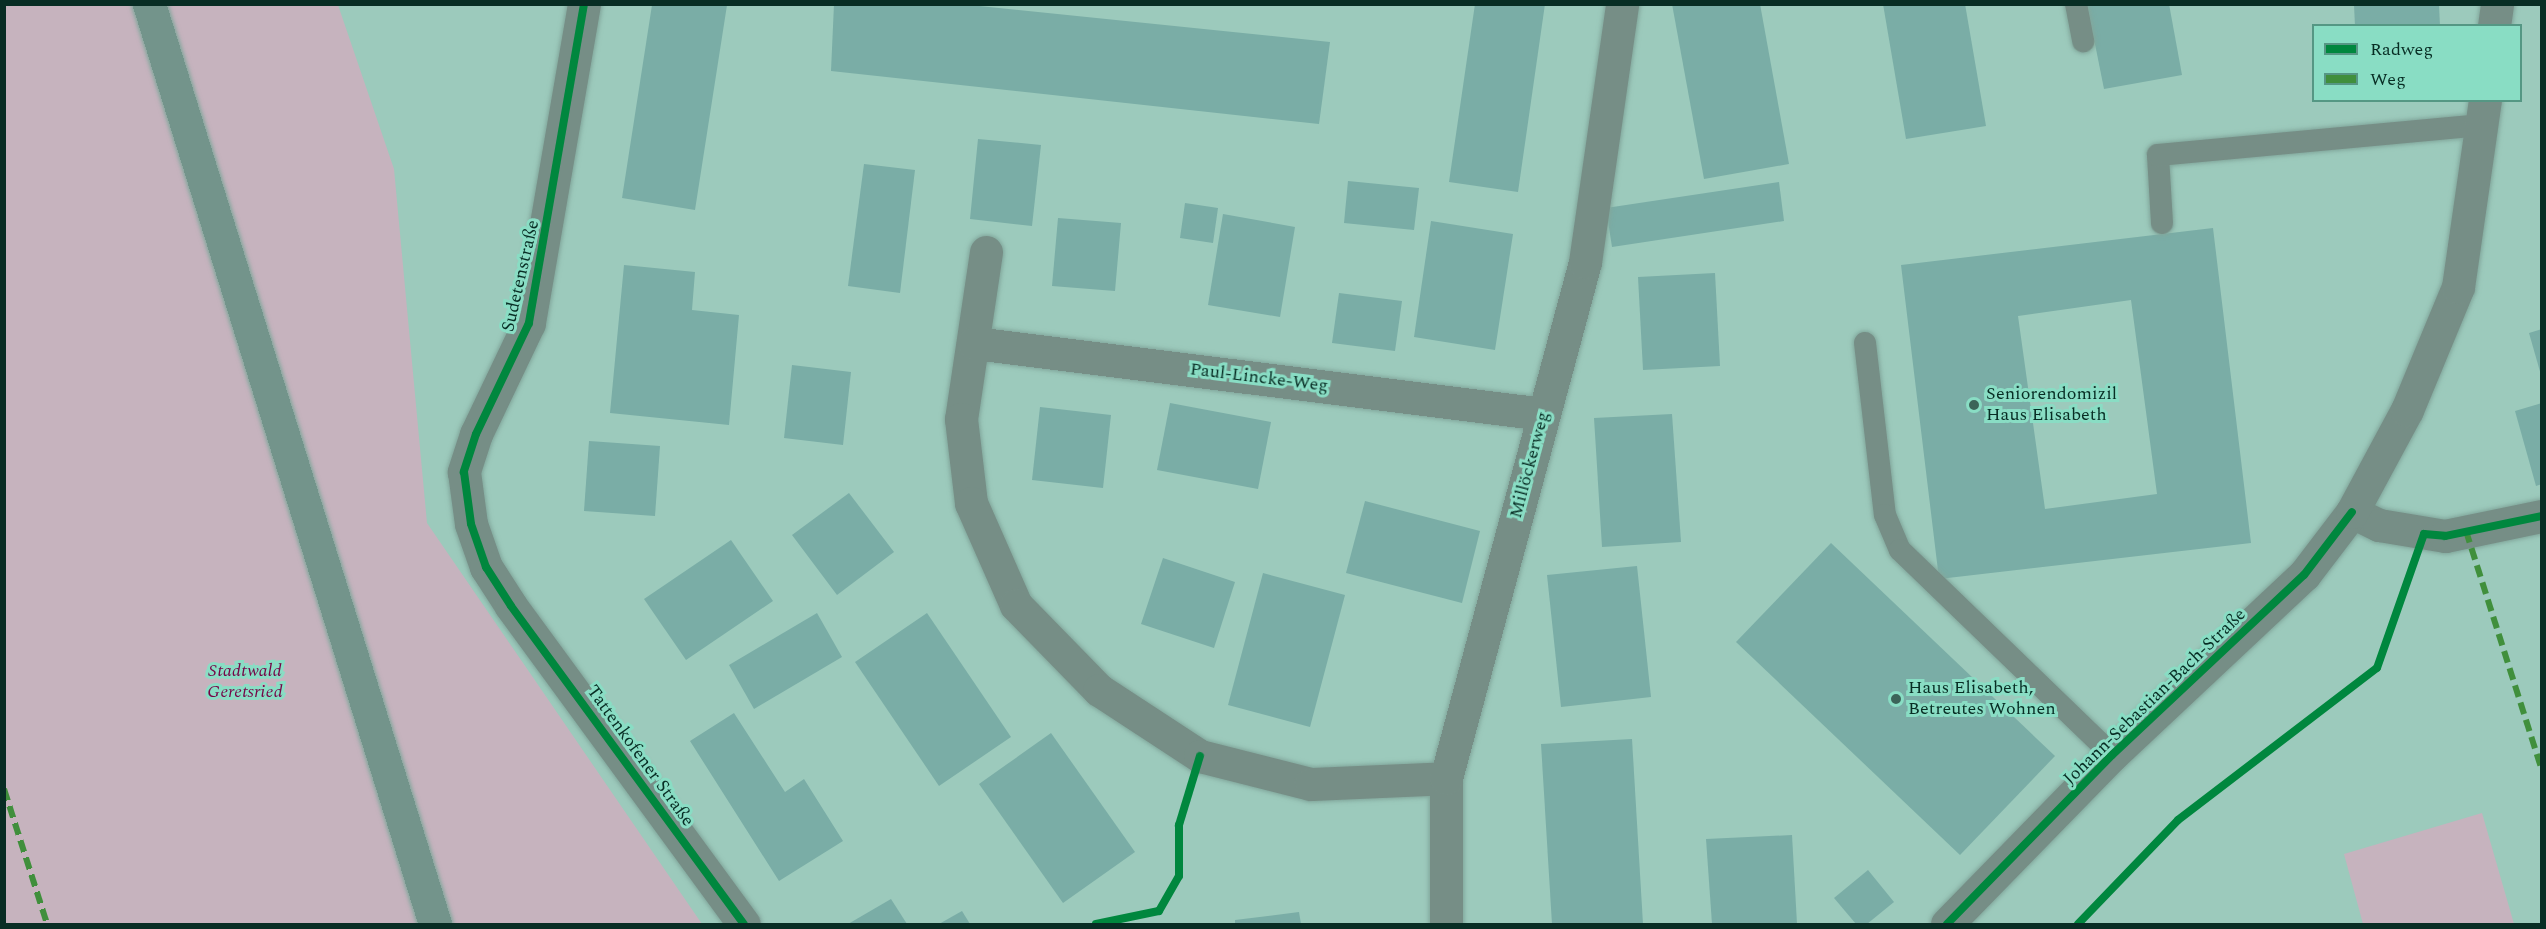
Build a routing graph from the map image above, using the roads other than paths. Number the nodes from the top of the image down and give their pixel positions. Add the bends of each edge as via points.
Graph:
1 (149, 4) edge
2 (584, 4) edge
3 (1622, 4) edge
4 (2076, 4) edge
5 (2497, 4) edge
6 (2494, 24) edge
7 (2083, 41) dead end
8 (2484, 113) edge
9 (2162, 224) dead end
10 (986, 252) dead end
11 (974, 343) junction
12 (1865, 343) dead end
13 (1544, 414) junction
14 (2352, 512) junction
15 (2541, 516) edge
16 (511, 606) joint
17 (2112, 755) junction
18 (1446, 778) junction
19 (435, 924) edge
20 (744, 924) edge
21 (1446, 924) edge
22 (1947, 924) edge

1 - 19 main road
2 - 16 street, Sudetenstraße via 529,323 476,435 464,472 471,524 486,567
3 - 13 street, Millöckerweg via 1585,262
4 - 7 lane
5 - 6 street
8 - 9 lane via 2158,155
8 - 14 street, Johann-Sebastian-Bach-Straße via 2458,287 2408,410
10 - 11 street
11 - 13 street, Paul-Lincke-Weg
11 - 18 street via 961,419 971,503 1016,605 1099,690 1211,759 1311,784
12 - 17 lane via 1885,515 1900,550
13 - 18 street, Millöckerweg
14 - 15 street via 2379,525 2445,536
14 - 17 street, Johann-Sebastian-Bach-Straße via 2304,575
16 - 20 street, Tattenkofener Straße
17 - 22 street, Johann-Sebastian-Bach-Straße
18 - 21 street, Millöckerweg

